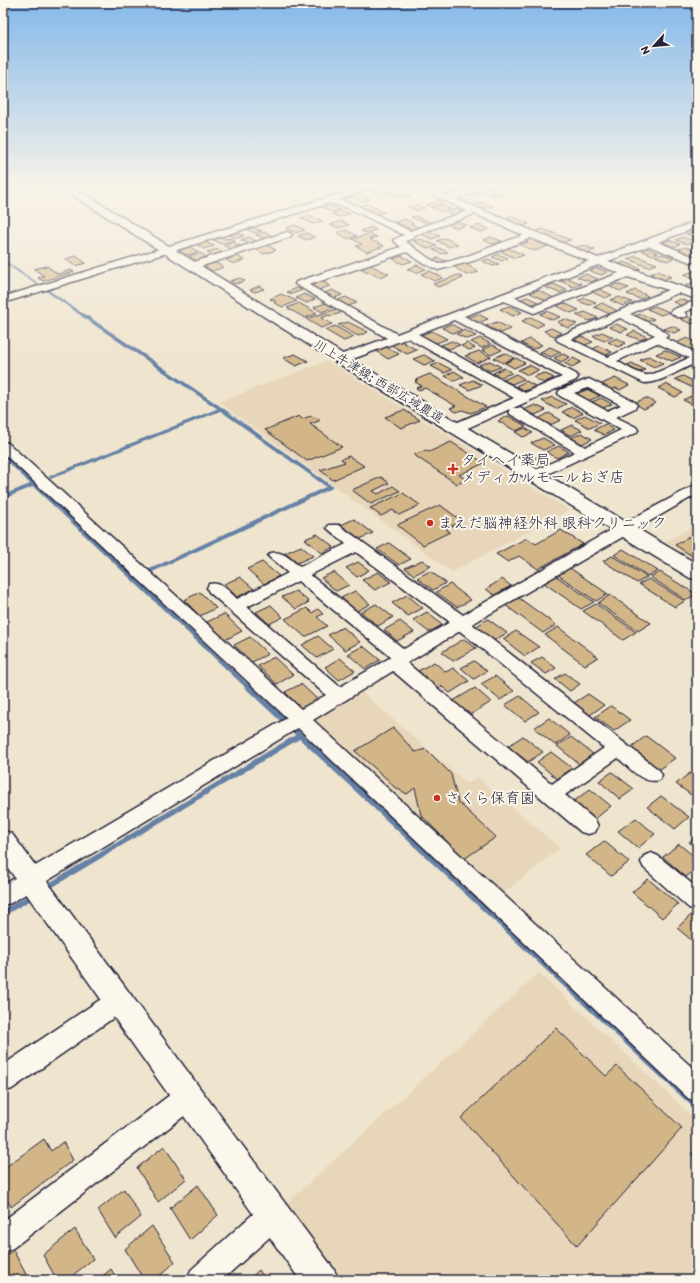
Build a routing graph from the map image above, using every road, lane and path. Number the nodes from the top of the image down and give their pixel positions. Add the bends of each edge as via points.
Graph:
1 (159, 246) edge
2 (179, 246) edge
3 (260, 246) edge
4 (405, 246) edge
5 (503, 246) edge
6 (560, 246) edge
7 (638, 246) edge
8 (658, 246) edge
9 (408, 248) junction
10 (166, 250) junction
11 (697, 258) edge
12 (599, 261) junction
13 (192, 266) junction
14 (628, 273) junction
15 (677, 290) junction
16 (697, 296) edge
17 (505, 297) junction
18 (3, 300) edge
19 (697, 303) edge
20 (620, 314) junction
21 (681, 315) dead end
22 (455, 316) junction
23 (408, 333) junction
24 (396, 338) junction
25 (657, 339) junction
26 (697, 358) edge
27 (341, 359) junction
28 (608, 361) junction
29 (524, 398) junction
30 (515, 411) dead end
31 (607, 416) dead end
32 (456, 428) junction
33 (3, 446) edge
34 (584, 452) junction
35 (534, 476) junction
36 (697, 488) edge
37 (334, 528) dead end
38 (622, 529) junction
39 (357, 545) junction
40 (276, 556) dead end
41 (299, 574) junction
42 (697, 574) edge
43 (215, 588) dead end
44 (236, 606) junction
45 (460, 623) junction
46 (398, 660) junction
47 (338, 695) junction
48 (299, 718) junction
49 (618, 748) junction
50 (652, 775) dead end
51 (551, 795) junction
52 (588, 826) dead end
53 (3, 842) edge
54 (651, 862) dead end
55 (31, 880) junction
56 (3, 896) edge
57 (697, 901) edge
58 (118, 1001) junction
59 (3, 1080) edge
60 (697, 1089) edge
61 (188, 1098) junction
62 (273, 1215) junction
63 (3, 1238) edge
64 (201, 1280) edge
65 (321, 1280) edge

1 - 10 main road, 川上牛津線; 西部広域農道
2 - 10 street
3 - 13 street
4 - 9 street
5 - 9 street via 438,267
6 - 12 street
7 - 12 street
8 - 11 street via 694,260
9 - 24 street via 300,284
10 - 13 main road, 川上牛津線; 西部広域農道
10 - 18 street
12 - 14 street
12 - 17 street
13 - 27 main road, 川上牛津線; 西部広域農道
14 - 15 street
14 - 17 street via 534,310
15 - 16 street
15 - 20 street
17 - 22 street
19 - 21 street via 676,312
20 - 25 street via 660,333 661,337
20 - 28 street via 562,339
22 - 23 street
22 - 29 street via 572,377
23 - 24 street
23 - 29 street
24 - 27 street
25 - 26 street
25 - 28 street
26 - 28 street via 654,379 644,379
27 - 32 main road, 川上牛津線; 西部広域農道
29 - 32 street
30 - 34 street
31 - 34 street via 631,430
32 - 35 main road, 川上牛津線; 西部広域農道
33 - 48 street
34 - 35 street
35 - 38 main road, 川上牛津線; 西部広域農道
36 - 38 street
37 - 39 street
38 - 42 main road, 川上牛津線; 西部広域農道
38 - 45 street
39 - 41 street
39 - 45 street
40 - 41 street
41 - 44 street
41 - 46 street
43 - 44 street
44 - 47 street
45 - 46 street
45 - 49 street
46 - 47 street
46 - 51 street
47 - 48 street
48 - 55 street
48 - 60 street
49 - 50 street
49 - 51 street
51 - 52 street
53 - 55 street
54 - 57 street
55 - 56 street
55 - 58 street
58 - 59 street
58 - 61 street
61 - 62 street
61 - 63 street
62 - 64 street
62 - 65 street

